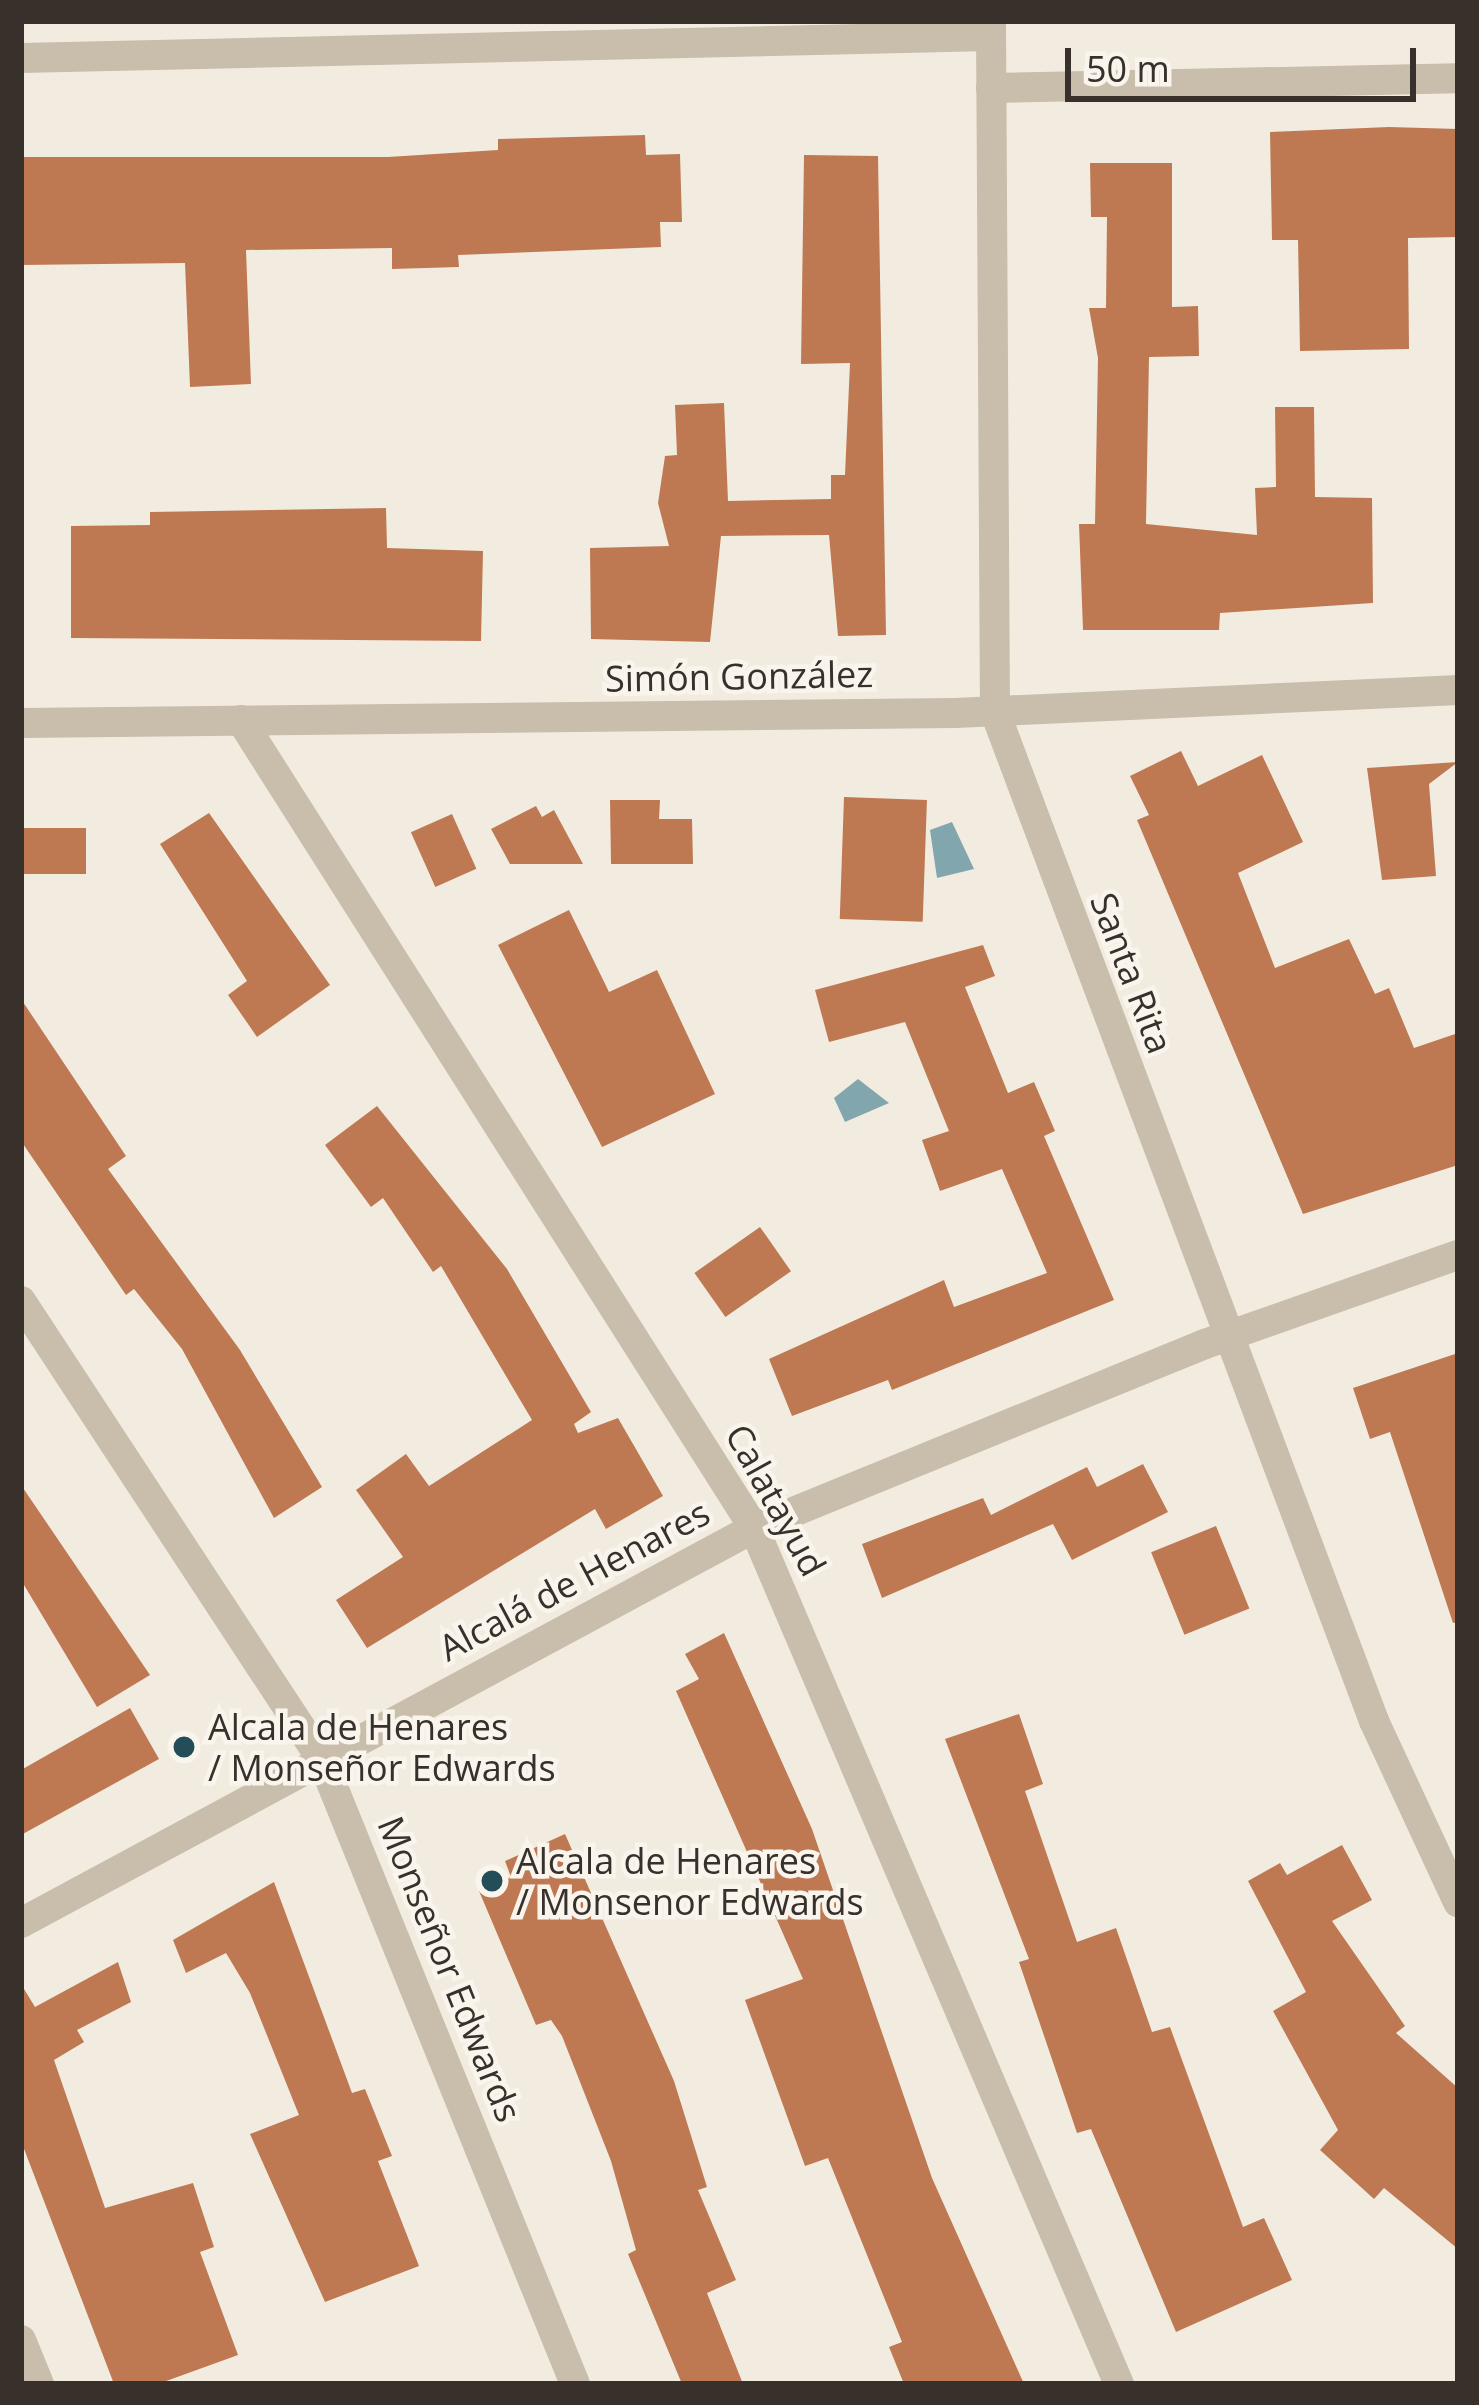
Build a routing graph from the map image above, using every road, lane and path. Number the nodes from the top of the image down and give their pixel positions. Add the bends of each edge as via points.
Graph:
1 (991, 28) edge
2 (21, 58) edge
3 (1458, 78) edge
4 (991, 88) junction
5 (1458, 690) edge
6 (995, 712) junction
7 (241, 720) junction
8 (21, 723) edge
9 (1458, 1256) edge
10 (21, 1301) edge
11 (1236, 1332) junction
12 (754, 1528) junction
13 (322, 1760) junction
14 (1458, 1902) edge
15 (21, 1923) edge
16 (21, 2340) edge
17 (39, 2384) edge
18 (575, 2384) edge
19 (1119, 2384) edge

1 - 2 street
1 - 4 street, Santa Rita
3 - 4 street
4 - 6 street, Santa Rita
5 - 6 street, Simón González
6 - 7 street, Simón González
6 - 11 street, Santa Rita via 1087,971
7 - 8 street, Simón González
7 - 12 street, Calatayud
9 - 11 street, Alcalá de Henares
10 - 13 street, Monseñor Edwards
11 - 12 street, Alcalá de Henares
11 - 14 street, Santa Rita via 1374,1721
12 - 13 street, Alcalá de Henares
12 - 19 street, Calatayud
13 - 15 street, Alcalá de Henares
13 - 18 street, Monseñor Edwards
16 - 17 street

